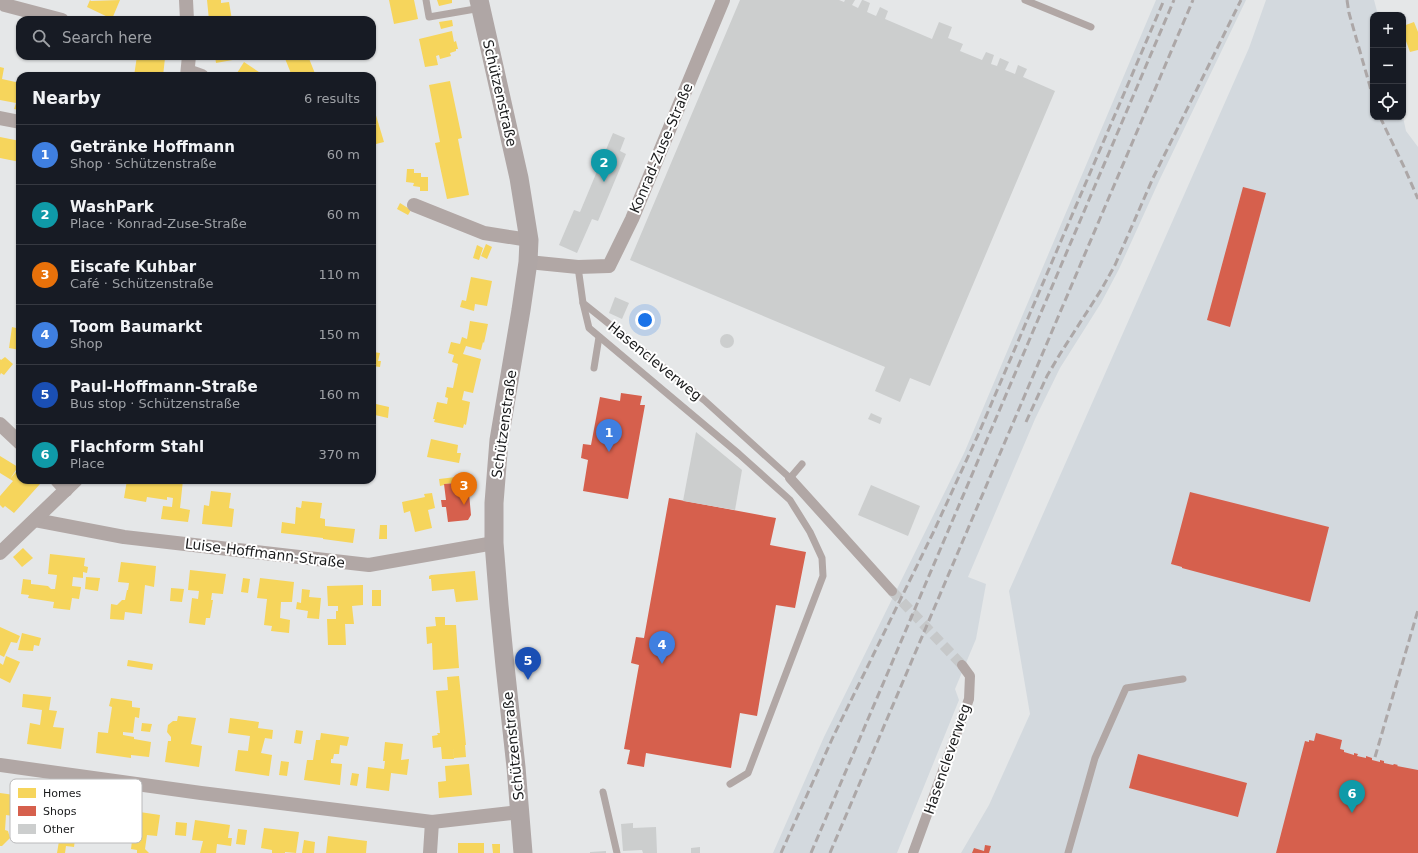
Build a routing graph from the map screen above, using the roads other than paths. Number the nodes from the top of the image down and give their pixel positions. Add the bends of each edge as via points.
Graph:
1 (186, 0) edge
2 (426, 0) edge
3 (723, 0) edge
4 (1025, 0) edge
5 (480, 4) edge
6 (5, 5) dead end
7 (47, 16) edge
8 (187, 16) edge
9 (1091, 27) dead end
10 (189, 60) edge
11 (187, 72) edge
12 (0, 118) edge
13 (16, 121) edge
14 (414, 205) dead end
15 (529, 240) junction
16 (528, 262) junction
17 (578, 267) junction
18 (583, 303) junction
19 (599, 337) junction
20 (594, 368) dead end
21 (0, 424) edge
22 (16, 440) edge
23 (802, 464) dead end
24 (790, 478) junction
25 (65, 484) edge
26 (35, 520) junction
27 (494, 542) junction
28 (0, 553) edge
29 (892, 591) tunnel mouth
30 (962, 665) tunnel mouth
31 (1182, 679) dead end
32 (0, 765) edge
33 (100, 779) edge
34 (730, 784) dead end
35 (142, 785) edge
36 (603, 792) dead end
37 (520, 812) junction
38 (432, 822) junction
39 (430, 853) edge
40 (523, 853) edge
41 (617, 853) edge
42 (913, 853) edge
43 (1068, 853) edge

1 - 8 street
2 - 5 lane via 429,17
3 - 17 street, Konrad-Zuse-Straße via 632,220 609,266
4 - 9 lane
5 - 15 main road, Schützenstraße via 519,178
6 - 7 street
10 - 11 street
12 - 13 street
14 - 15 street via 484,234
15 - 16 main road, Schützenstraße
16 - 17 street
16 - 27 main road, Schützenstraße via 499,440
17 - 18 lane
18 - 19 lane via 589,328
18 - 24 lane, Hasencleverweg via 704,400
19 - 20 lane
19 - 34 lane via 790,500 810,532 822,558 823,576 748,773
21 - 22 street
23 - 24 lane
24 - 29 street, Hasencleverweg
25 - 26 street
26 - 27 street, Luise-Hoffmann-Straße via 124,537 370,565
26 - 28 street
27 - 37 main road, Schützenstraße
30 - 42 street, Hasencleverweg via 970,676 969,699
31 - 43 lane via 1126,688 1095,758
32 - 33 street
35 - 38 street
36 - 41 lane
37 - 38 street
37 - 40 main road, Schützenstraße
38 - 39 street

